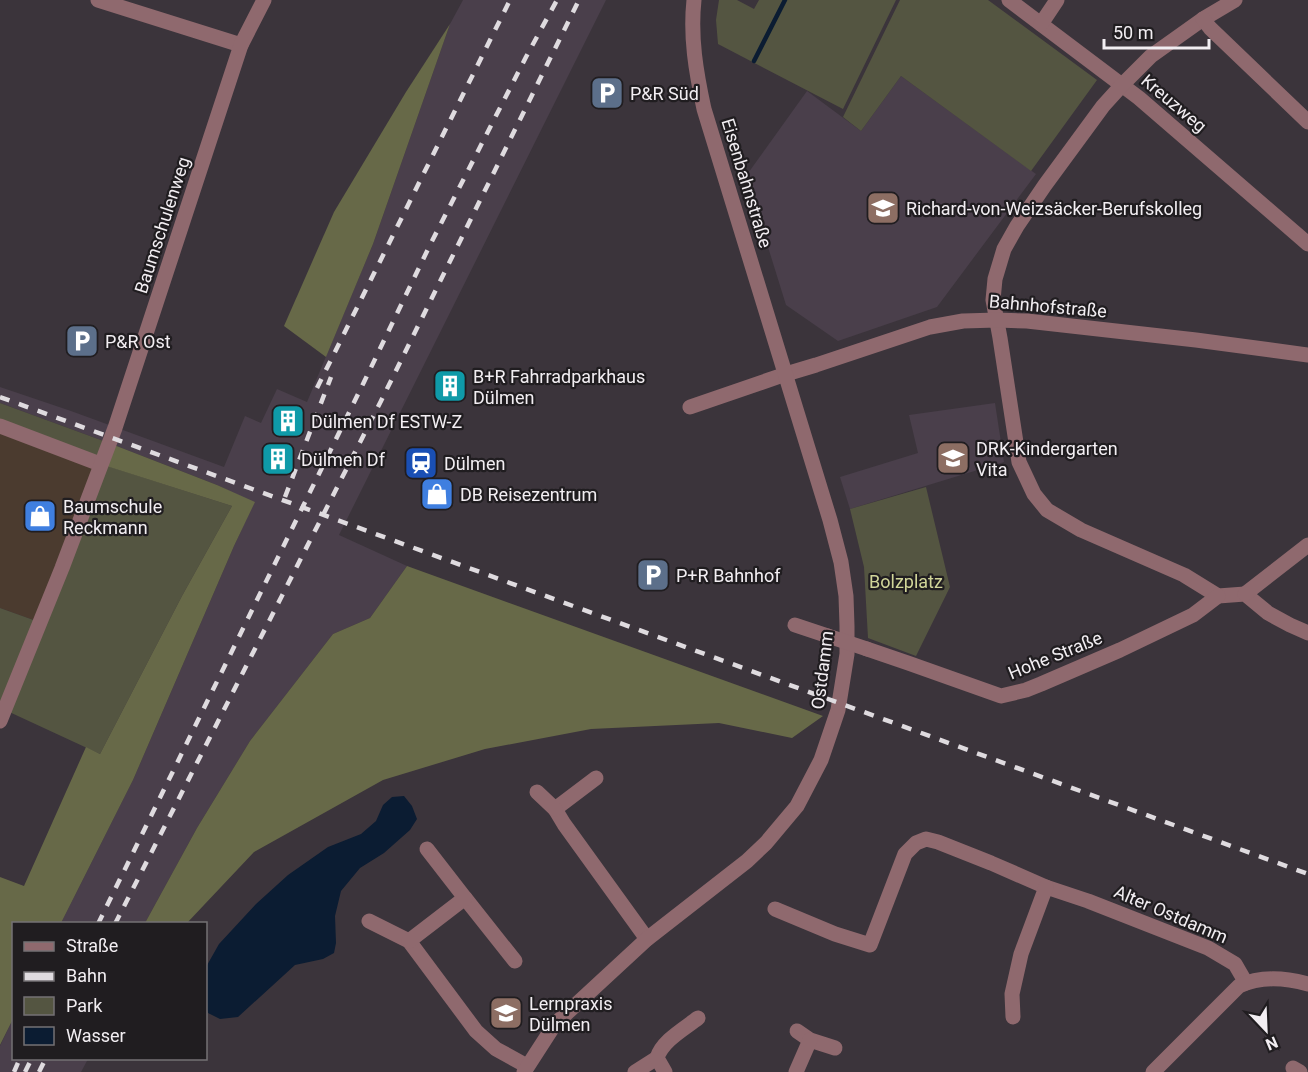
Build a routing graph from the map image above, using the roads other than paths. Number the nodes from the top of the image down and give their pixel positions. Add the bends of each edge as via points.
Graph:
1 (98, 0) edge
2 (264, 0) edge
3 (694, 0) edge
4 (1008, 0) edge
5 (1057, 0) edge
6 (1235, 0) edge
7 (1203, 20) junction
8 (1041, 24) junction
9 (241, 45) junction
10 (1122, 85) junction
11 (1308, 122) edge
12 (1308, 244) edge
13 (997, 320) junction
14 (1308, 355) edge
15 (786, 374) junction
16 (690, 407) dead end
17 (0, 426) edge
18 (100, 464) junction
19 (1308, 545) edge
20 (1245, 594) junction
21 (1218, 596) junction
22 (795, 624) dead end
23 (1308, 633) edge
24 (0, 721) edge
25 (596, 778) dead end
26 (537, 792) dead end
27 (555, 808) junction
28 (427, 849) dead end
29 (1046, 887) junction
30 (465, 898) junction
31 (775, 909) dead end
32 (369, 921) dead end
33 (647, 939) junction
34 (409, 941) junction
35 (515, 961) dead end
36 (1246, 983) junction
37 (1308, 984) edge
38 (1013, 1017) dead end
39 (698, 1018) dead end
40 (797, 1031) dead end
41 (810, 1040) junction
42 (836, 1048) dead end
43 (657, 1058) junction
44 (525, 1069) edge
45 (635, 1072) edge
46 (665, 1072) edge
47 (796, 1072) edge
48 (1153, 1072) edge

1 - 9 street
2 - 9 street, Baumschulenweg
3 - 15 street, Eisenbahnstraße via 693,51 704,109
4 - 8 street, Kreuzweg
5 - 8 street
6 - 7 street
7 - 10 street via 1151,56
7 - 11 street
8 - 10 street, Kreuzweg
9 - 18 street, Baumschulenweg
10 - 12 street, Kreuzweg
10 - 13 street via 1045,185 1004,249 993,300
13 - 14 street, Bahnhofstraße
13 - 15 street, Bahnhofstraße via 930,327
13 - 21 street via 1019,462 1034,494 1047,510 1081,530 1184,575
15 - 16 street, Bahnhofstraße
15 - 33 street, Ostdamm via 830,519 844,585 847,654 838,710 821,760 797,806 747,861
17 - 18 street
18 - 24 street, Baumschulenweg
19 - 20 street
20 - 21 street
20 - 23 street via 1268,613
21 - 22 street, Hohe Straße, bridge via 1193,615 1120,650 1026,690 1001,696
25 - 27 street
26 - 27 street
27 - 33 street
28 - 30 street
29 - 31 street, Alter Ostdamm via 926,839 905,854 870,945
29 - 36 street, Alter Ostdamm via 1208,948 1235,964
29 - 38 street via 1021,954 1012,994
30 - 34 street
30 - 35 street
32 - 34 street
33 - 44 street, Ostdamm via 555,1024
34 - 44 street via 476,1031
36 - 37 street via 1286,979
36 - 48 street
39 - 43 street via 672,1038
40 - 41 street
41 - 42 street
41 - 47 street
43 - 45 street
43 - 46 street

